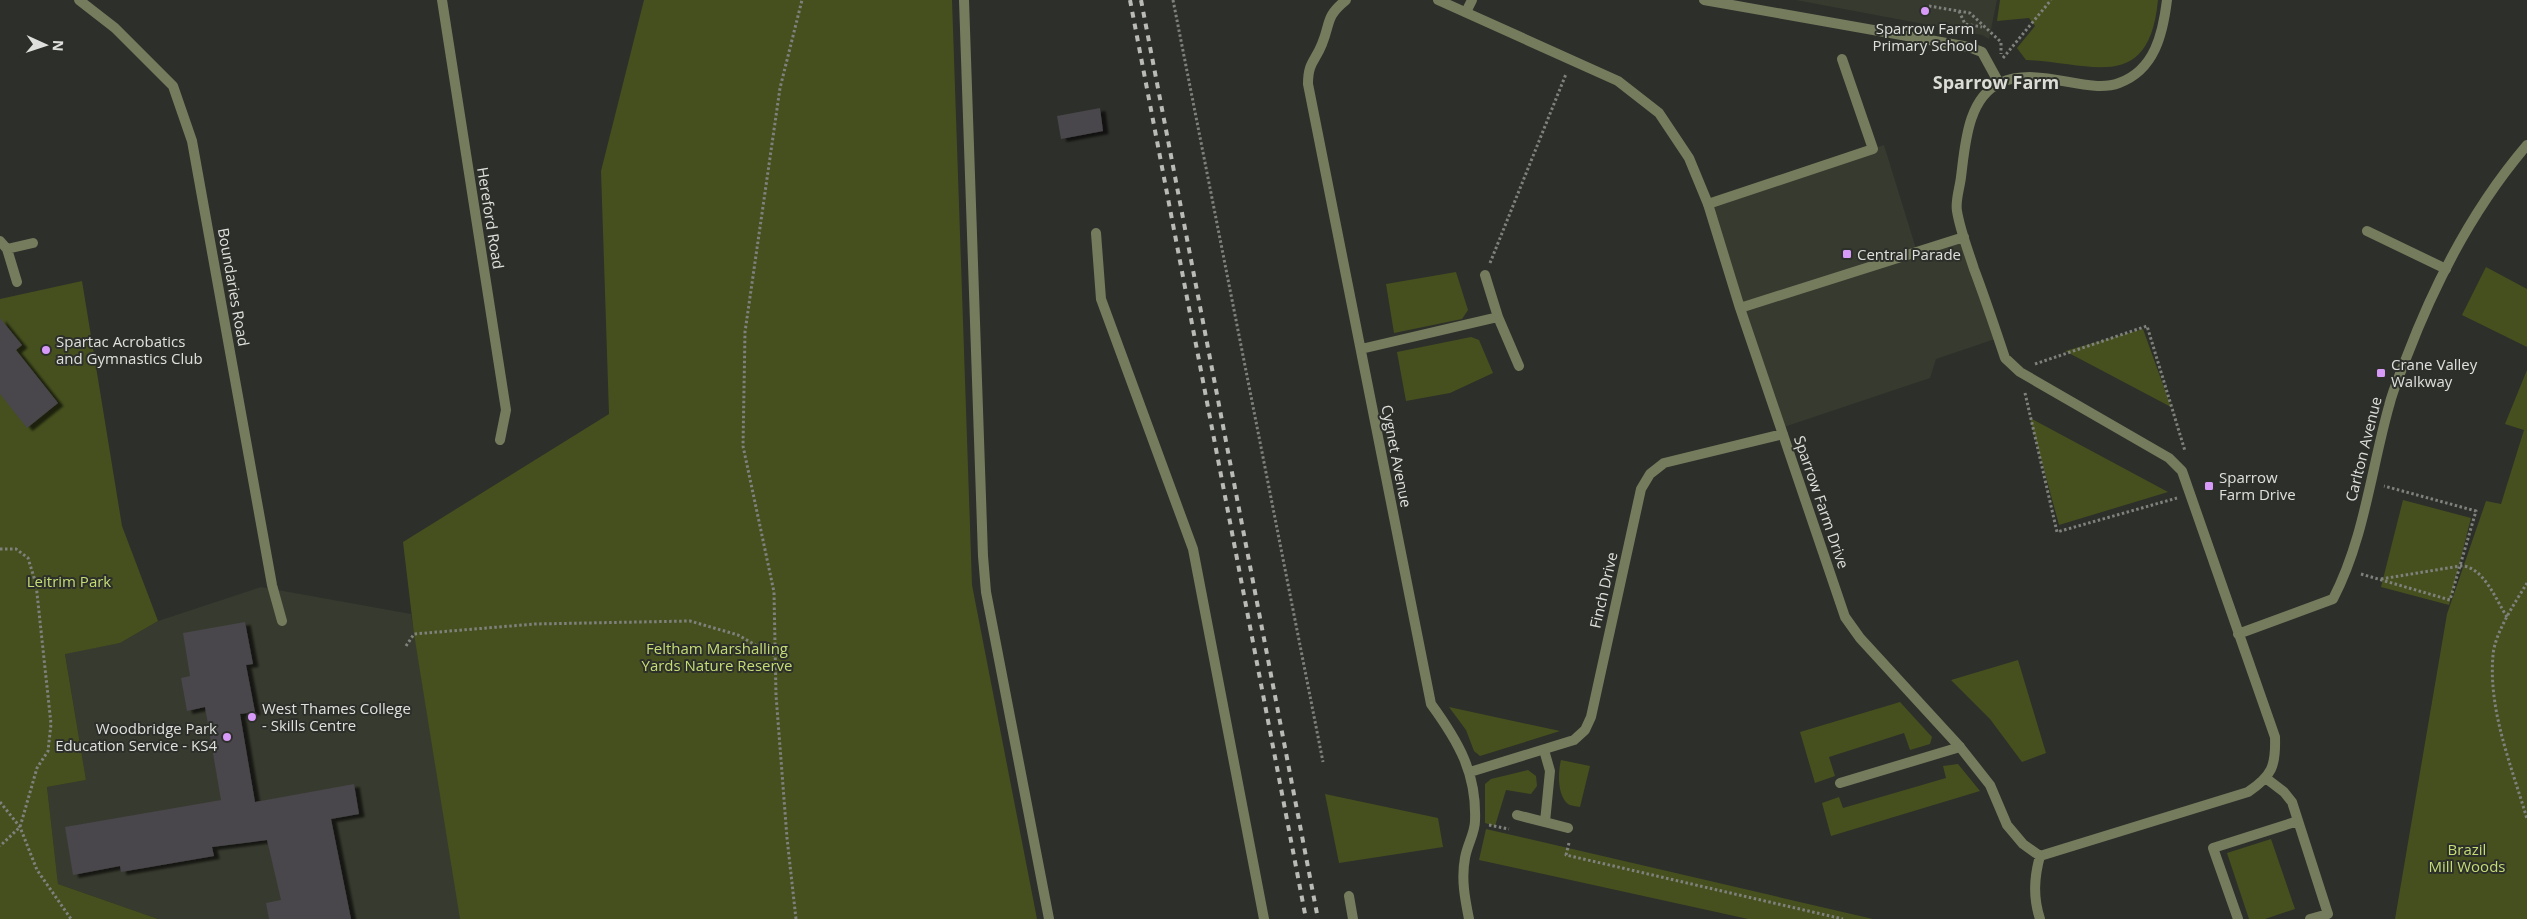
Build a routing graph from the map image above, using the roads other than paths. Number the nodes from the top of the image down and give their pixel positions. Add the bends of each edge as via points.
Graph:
1 (79, 0) edge
2 (442, 0) edge
3 (964, 0) edge
4 (1346, 0) edge
5 (1438, 0) edge
6 (1472, 0) edge
7 (1704, 0) edge
8 (2167, 0) edge
9 (1466, 12) junction
10 (1842, 59) dead end
11 (1999, 83) junction
12 (2527, 145) edge
13 (1708, 204) junction
14 (2367, 231) dead end
15 (1096, 233) dead end
16 (1964, 237) junction
17 (33, 243) dead end
18 (4, 245) edge
19 (2446, 269) junction
20 (1485, 275) road end
21 (17, 282) dead end
22 (1740, 308) junction
23 (1498, 317) junction
24 (1361, 349) junction
25 (1519, 366) dead end
26 (1782, 434) junction
27 (500, 440) dead end
28 (282, 621) dead end
29 (2238, 634) junction
30 (1960, 747) junction
31 (1544, 750) junction
32 (1470, 772) junction
33 (2267, 779) junction
34 (1840, 783) dead end
35 (1517, 815) dead end
36 (2298, 821) junction
37 (1545, 822) junction
38 (1568, 828) dead end
39 (2040, 856) junction
40 (1349, 896) dead end
41 (2331, 916) edge
42 (1049, 919) edge
43 (1264, 919) edge
44 (1353, 919) edge
45 (1470, 919) edge
46 (2040, 919) edge
47 (2238, 919) edge
48 (2310, 919) edge

1 - 28 street, Boundaries Road via 115,28 173,86 192,141 272,585
2 - 27 street, Hereford Road via 506,410
3 - 42 street via 986,592
4 - 24 street, Cygnet Avenue via 1328,21 1323,44 1308,69 1308,84
5 - 9 street, Sparrow Farm Drive
6 - 9 street
7 - 11 street via 1969,47 1982,52
8 - 11 street via 2163,29 2152,58 2135,75 2118,84 2099,85 2032,76
9 - 13 street, Sparrow Farm Drive via 1618,81 1659,113 1689,158
10 - 13 street via 1873,149
11 - 16 street via 1981,99 1968,124 1956,209
12 - 19 street, Carlton Avenue via 2467,228
13 - 22 street, Sparrow Farm Drive
14 - 19 street
15 - 43 street via 1102,299 1193,549
16 - 22 street
16 - 29 street via 2005,358 2020,372 2169,458 2182,471
17 - 18 street
18 - 21 street
19 - 29 street, Carlton Avenue via 2424,314 2389,404 2348,570 2333,599
20 - 23 street
22 - 26 street, Sparrow Farm Drive
23 - 24 street
23 - 25 street
24 - 32 street, Cygnet Avenue via 1430,704 1461,747
26 - 30 street, Sparrow Farm Drive via 1845,617 1860,638
26 - 31 street, Finch Drive via 1664,463 1650,474 1641,489 1590,717 1585,730 1574,740
29 - 33 street via 2275,737 2276,758
30 - 34 street
30 - 39 street, Sparrow Farm Drive via 1990,785 2007,825
31 - 32 street, Finch Drive
31 - 37 street via 1550,771
32 - 45 street, Cygnet Avenue via 1475,822 1465,858 1463,887
33 - 36 street via 2292,802
33 - 39 street via 2248,792
35 - 37 street
36 - 41 street
36 - 47 street via 2213,848
37 - 38 street
39 - 46 street via 2034,877 2035,905
40 - 44 street
41 - 48 street

